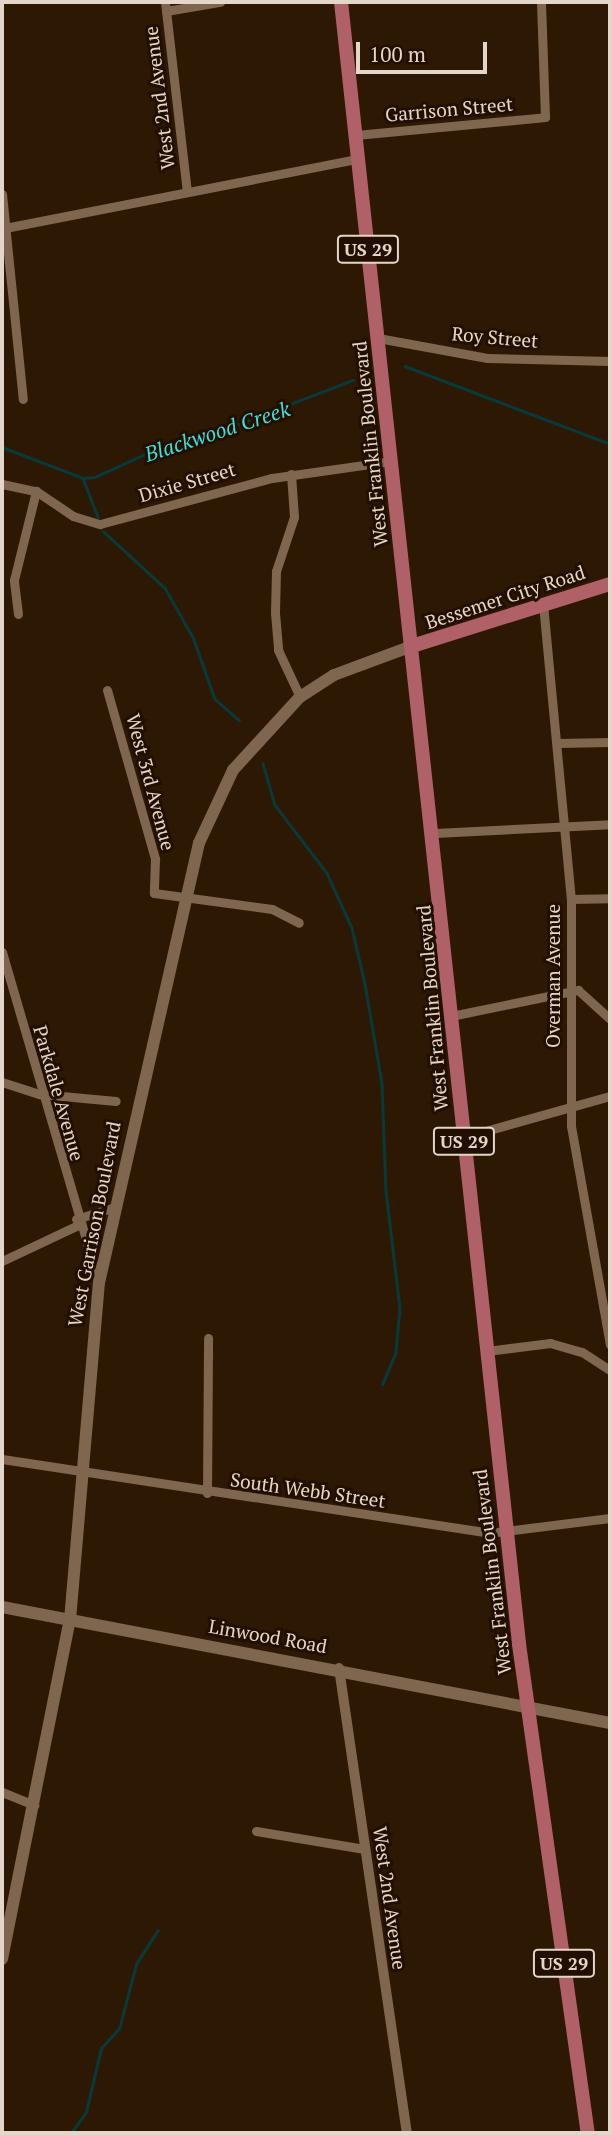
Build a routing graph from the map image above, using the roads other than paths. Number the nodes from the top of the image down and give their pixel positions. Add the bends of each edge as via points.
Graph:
1 (220, 2) edge
2 (341, 2) edge
3 (541, 2) edge
4 (166, 6) edge
5 (356, 135) junction
6 (358, 159) junction
7 (187, 191) junction
8 (2, 194) edge
9 (4, 231) edge
10 (378, 338) junction
11 (610, 361) edge
12 (23, 399) dead end
13 (391, 461) junction
14 (291, 474) junction
15 (2, 484) edge
16 (36, 491) junction
17 (610, 584) edge
18 (543, 604) junction
19 (18, 614) dead end
20 (412, 646) junction
21 (107, 690) dead end
22 (300, 697) junction
23 (610, 741) edge
24 (558, 743) junction
25 (610, 824) edge
26 (566, 826) junction
27 (435, 833) junction
28 (186, 898) junction
29 (610, 898) edge
30 (571, 899) junction
31 (299, 923) dead end
32 (2, 952) edge
33 (569, 990) junction
34 (451, 1016) junction
35 (610, 1019) edge
36 (2, 1083) edge
37 (40, 1094) junction
38 (610, 1096) edge
39 (117, 1101) dead end
40 (570, 1107) junction
41 (464, 1137) junction
42 (115, 1207) junction
43 (77, 1222) junction
44 (2, 1261) edge
45 (99, 1283) junction
46 (208, 1338) dead end
47 (610, 1345) edge
48 (487, 1351) junction
49 (610, 1370) edge
50 (2, 1459) edge
51 (81, 1476) junction
52 (207, 1493) junction
53 (610, 1518) edge
54 (507, 1531) junction
55 (2, 1607) edge
56 (70, 1620) junction
57 (339, 1668) junction
58 (528, 1704) junction
59 (610, 1723) edge
60 (2, 1792) edge
61 (34, 1805) junction
62 (256, 1831) dead end
63 (365, 1849) junction
64 (2, 1959) edge
65 (407, 2133) edge
66 (588, 2133) edge

1 - 4 street
2 - 5 main road, West Franklin Boulevard / US 29
3 - 5 street, Garrison Street via 545,117
4 - 7 street, West 2nd Avenue
5 - 6 main road, West Franklin Boulevard / US 29
6 - 7 street
6 - 10 main road, West Franklin Boulevard / US 29
7 - 9 street
8 - 9 street
9 - 12 street
10 - 11 street, Roy Street via 487,358
10 - 13 main road, West Franklin Boulevard / US 29
13 - 14 street, Dixie Street
13 - 20 main road, West Franklin Boulevard / US 29
14 - 16 street, Dixie Street via 100,524 73,516
14 - 22 street via 294,517 276,571 275,613 278,649
15 - 16 street, Dixie Street
16 - 19 street via 14,580
17 - 18 main road, Bessemer City Road
18 - 20 main road, Bessemer City Road
18 - 24 street, Overman Avenue
20 - 22 main road, West Garrison Boulevard via 334,675
20 - 27 main road, West Franklin Boulevard / US 29
21 - 28 street, West 3rd Avenue via 155,859 152,889
22 - 28 main road, West Garrison Boulevard via 261,734 220,791
23 - 24 street
24 - 26 street, Overman Avenue
25 - 26 street
26 - 27 street
26 - 30 street, Overman Avenue
27 - 34 main road, West Franklin Boulevard / US 29
28 - 31 street via 272,908
28 - 42 main road, West Garrison Boulevard
29 - 30 street
30 - 33 street, Overman Avenue
32 - 37 street, Parkdale Avenue
33 - 34 street
33 - 35 street via 584,994
33 - 40 street, Overman Avenue
34 - 41 main road, West Franklin Boulevard / US 29
36 - 37 street
37 - 39 street
37 - 43 street, Parkdale Avenue
38 - 40 street
40 - 41 street
40 - 47 street, Overman Avenue
41 - 48 main road, West Franklin Boulevard / US 29
42 - 43 street
42 - 45 main road, West Garrison Boulevard
43 - 44 street
43 - 45 street, Parkdale Avenue
45 - 51 main road, West Garrison Boulevard
46 - 52 street
48 - 49 street via 550,1343 582,1352
48 - 54 main road, West Franklin Boulevard / US 29
50 - 51 street, South Webb Street
51 - 52 street, South Webb Street
51 - 56 main road, West Garrison Boulevard
52 - 54 street, South Webb Street
53 - 54 street, South Webb Street
54 - 58 main road, West Franklin Boulevard / US 29
55 - 56 main road, Linwood Road
56 - 57 main road, Linwood Road
56 - 61 main road, West Garrison Boulevard
57 - 58 main road, Linwood Road
57 - 63 street, West 2nd Avenue
58 - 59 main road, Linwood Road
58 - 66 main road, West Franklin Boulevard / US 29
60 - 61 street
61 - 64 main road, West Garrison Boulevard
62 - 63 street
63 - 65 street, West 2nd Avenue

